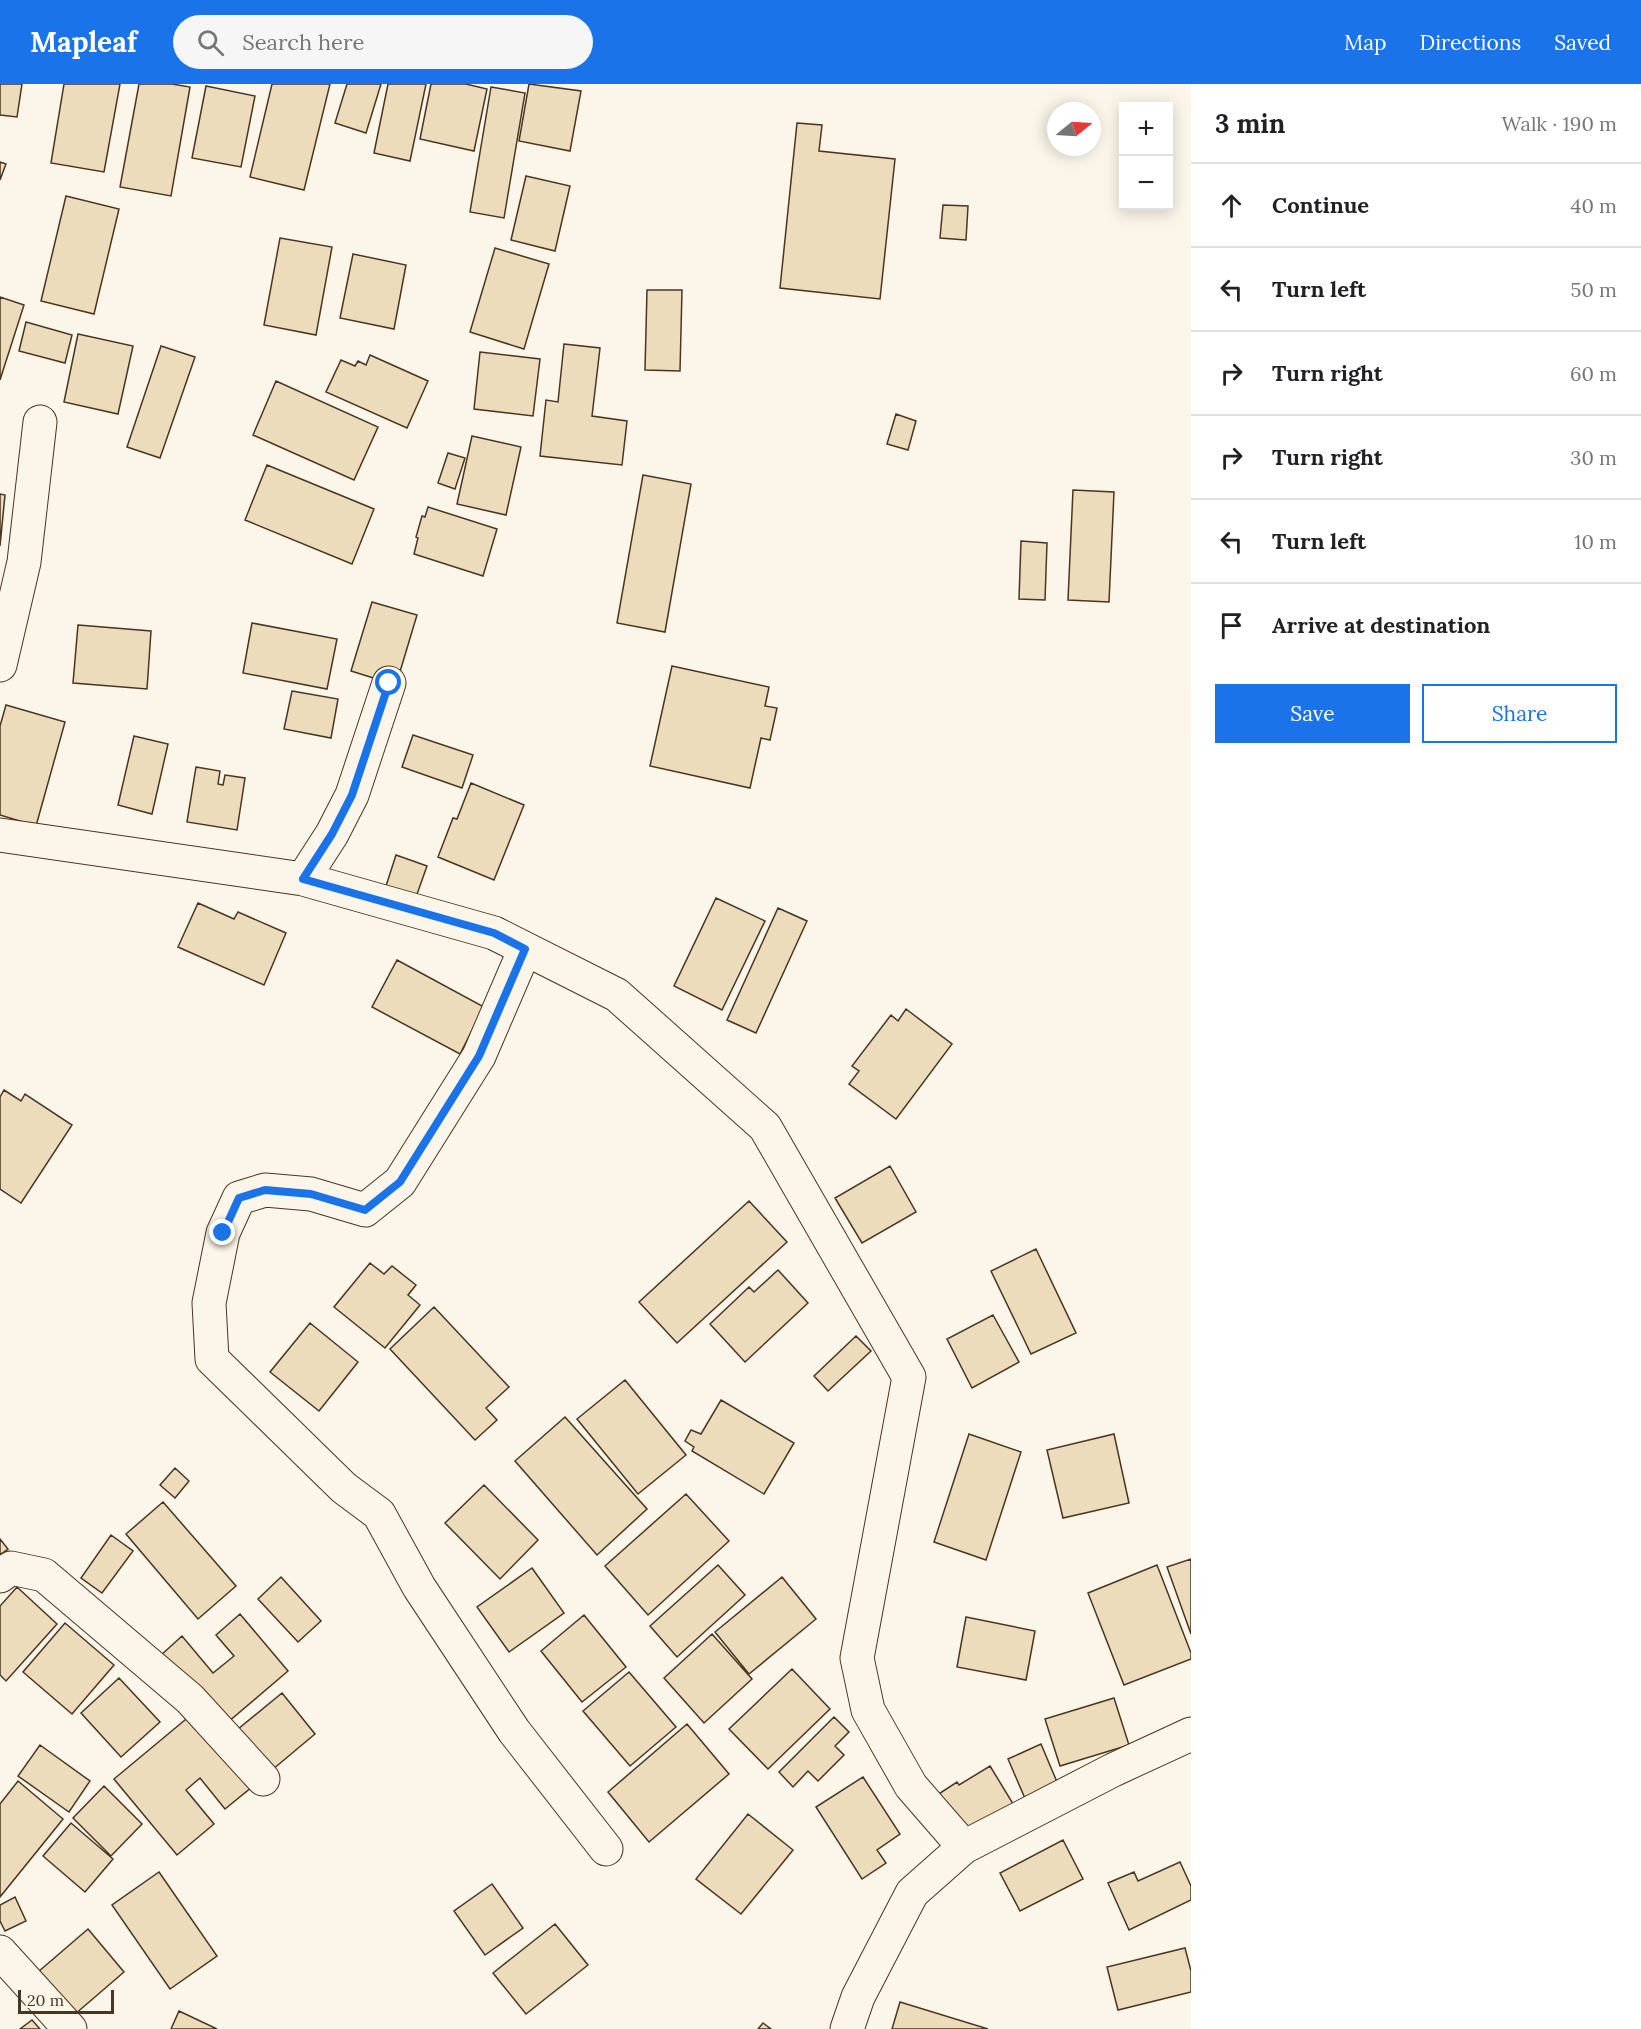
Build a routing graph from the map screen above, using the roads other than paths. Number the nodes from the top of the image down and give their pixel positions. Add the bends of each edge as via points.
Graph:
1 (40, 422) dead end
2 (0, 665) edge
3 (389, 683) dead end
4 (0, 835) edge
5 (303, 879) junction
6 (525, 949) junction
7 (0, 1576) edge
8 (1191, 1734) edge
9 (263, 1779) dead end
10 (964, 1847) junction
11 (606, 1849) dead end
12 (0, 1952) edge
13 (70, 2029) edge
14 (848, 2029) edge

1 - 2 street via 24,562
3 - 5 street via 352,795
4 - 5 street
5 - 6 street via 494,933
6 - 10 street via 617,995 765,1127 909,1377 857,1658 868,1710 911,1786
6 - 11 street via 479,1056 400,1182 365,1210 311,1194 265,1190 239,1198 223,1233 209,1303 212,1359 344,1488 379,1514 419,1587 514,1731
7 - 9 street via 11,1568 44,1575 190,1699
8 - 10 street
10 - 14 street via 912,1893 858,1996
12 - 13 street

